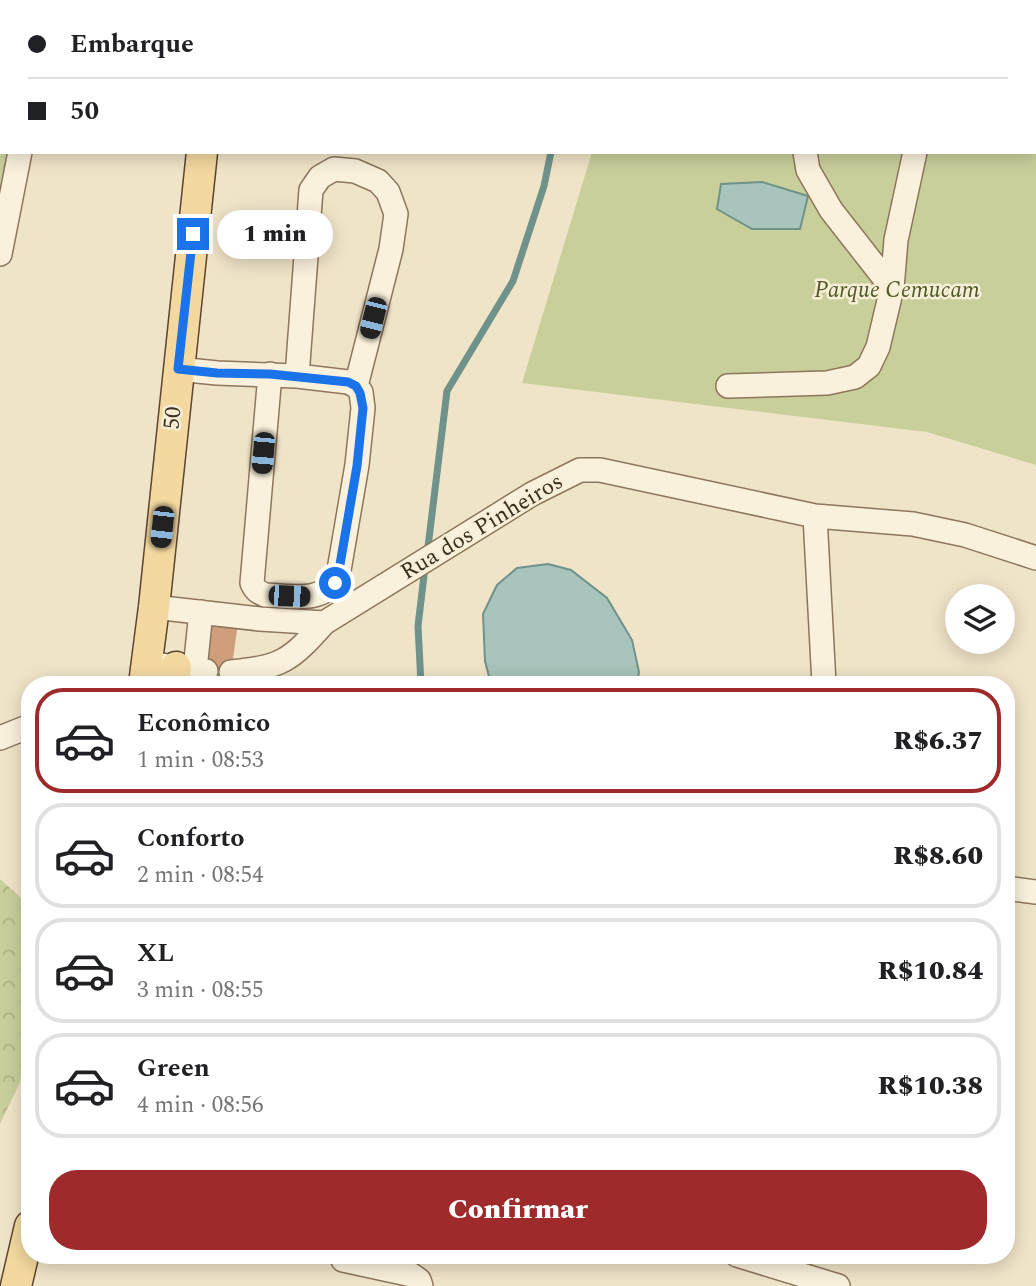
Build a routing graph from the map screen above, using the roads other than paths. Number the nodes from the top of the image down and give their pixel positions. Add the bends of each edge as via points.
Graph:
1 (20, 154) edge
2 (202, 154) edge
3 (805, 154) edge
4 (915, 154) edge
5 (0, 254) edge
6 (892, 288) junction
7 (178, 369) junction
8 (270, 374) junction
9 (298, 376) junction
10 (356, 386) junction
11 (728, 386) dead end
12 (815, 516) junction
13 (1036, 558) edge
14 (154, 607) junction
15 (201, 612) junction
16 (324, 623) junction
17 (231, 672) dead end
18 (188, 673) edge
19 (145, 674) edge
20 (824, 676) edge
21 (21, 730) edge
22 (0, 738) edge
23 (1015, 889) edge
24 (1036, 892) edge
25 (21, 1264) edge
26 (361, 1264) edge
27 (766, 1264) edge
28 (16, 1286) edge
29 (421, 1286) edge
30 (838, 1286) edge

1 - 5 street
2 - 7 main road, 50
3 - 6 street via 808,170 831,210
4 - 6 street via 896,240
6 - 11 street via 878,347 869,366 855,377 827,383
7 - 8 street
7 - 14 main road, 50
8 - 9 street
8 - 10 street via 252,583 265,595 313,596 335,583 357,466 363,408
9 - 10 street
9 - 10 street via 312,190 320,177 334,169 355,171 378,181 388,192 396,214
12 - 13 street, Rua dos Pinheiros via 913,524
12 - 16 street, Rua dos Pinheiros via 600,470 580,470 532,494
12 - 20 street
14 - 15 street
14 - 19 main road, 50
15 - 16 street
15 - 18 street
16 - 17 street, Rua dos Pinheiros via 276,665
18 - 19 street
21 - 22 street
23 - 24 street
25 - 28 main road
26 - 29 street via 412,1275
27 - 30 street

